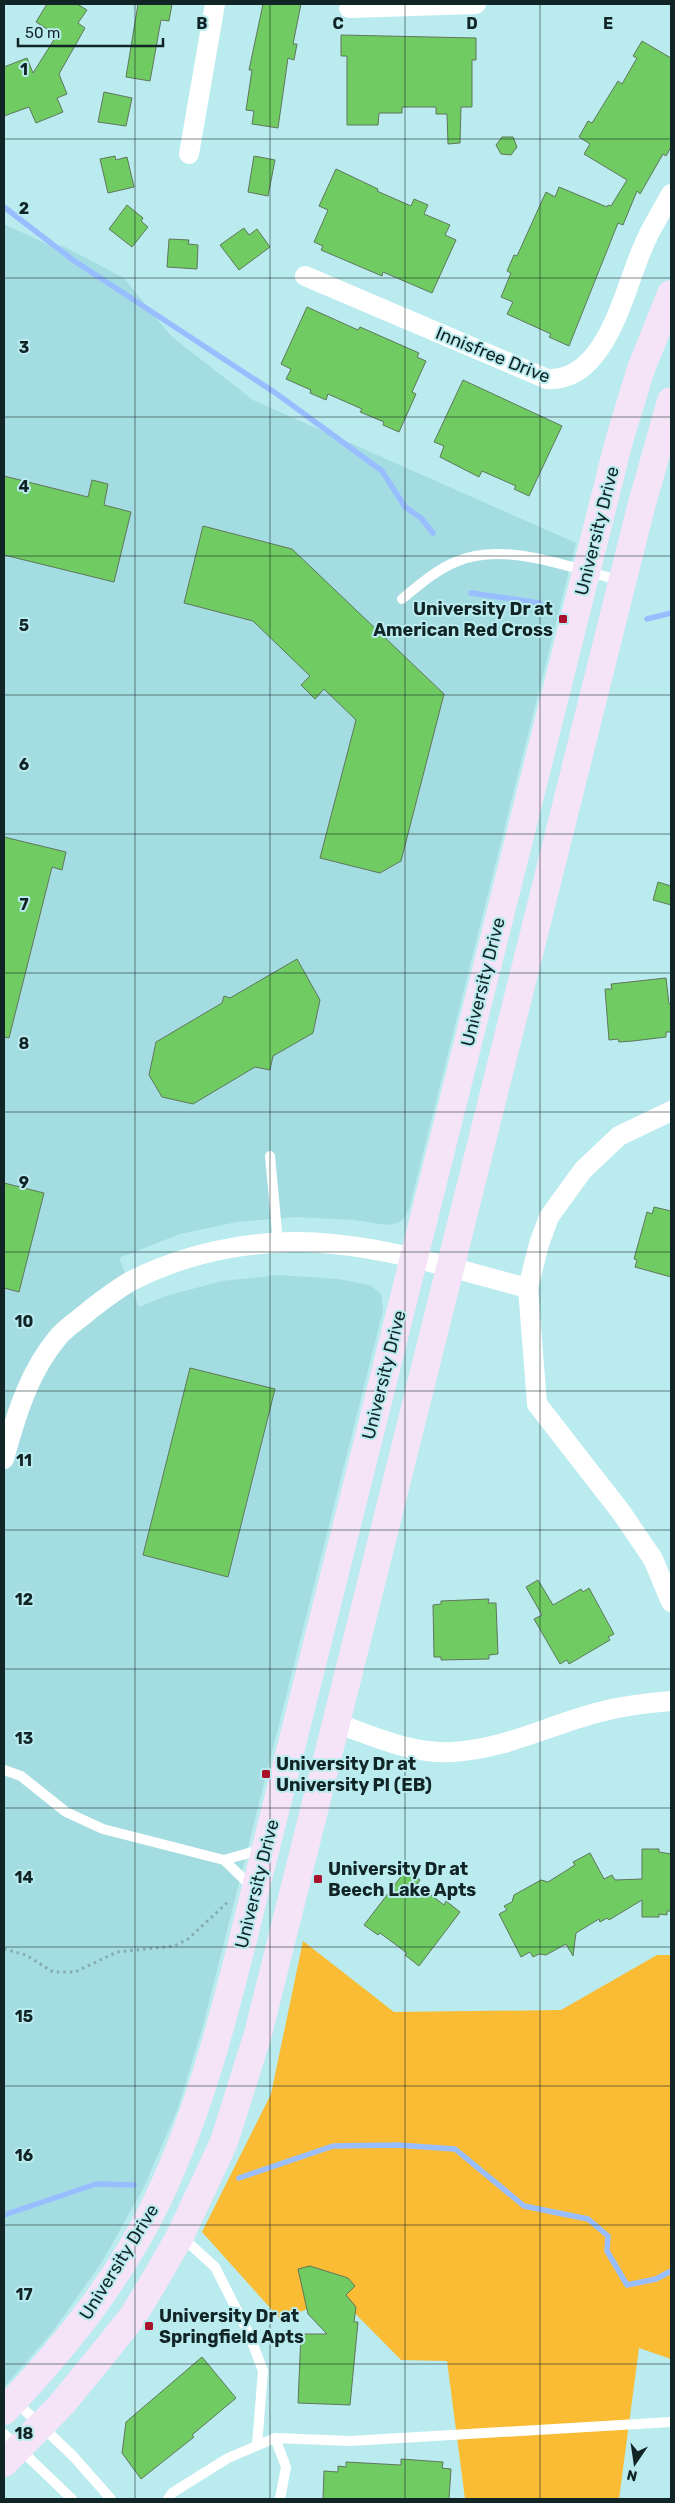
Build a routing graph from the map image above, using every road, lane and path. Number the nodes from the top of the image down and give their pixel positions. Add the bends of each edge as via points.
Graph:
1 (216, 4) edge
2 (476, 4) edge
3 (349, 8) dead end
4 (188, 154) dead end
5 (671, 194) edge
6 (305, 276) dead end
7 (671, 294) edge
8 (671, 401) edge
9 (587, 572) junction
10 (623, 582) junction
11 (402, 599) dead end
12 (671, 1111) edge
13 (270, 1156) dead end
14 (278, 1242) junction
15 (413, 1259) junction
16 (450, 1268) junction
17 (528, 1288) junction
18 (4, 1458) edge
19 (671, 1602) edge
20 (671, 1701) edge
21 (336, 1723) junction
22 (4, 1770) edge
23 (266, 1848) junction
24 (224, 1860) junction
25 (246, 1895) junction
26 (4, 1950) edge
27 (180, 2236) junction
28 (9, 2405) edge
29 (671, 2422) edge
30 (41, 2425) junction
31 (275, 2438) junction
32 (257, 2446) junction
33 (9, 2448) edge
34 (72, 2499) edge
35 (112, 2499) edge
36 (168, 2499) edge
37 (280, 2499) edge

1 - 4 street
2 - 3 street
5 - 6 street, Innisfree Drive via 643,245 600,349 576,374 560,380 547,380
7 - 9 main road, University Drive via 641,369
8 - 10 main road, University Drive
9 - 10 lane
9 - 11 lane via 503,553 475,556 441,570
9 - 15 main road, University Drive
10 - 16 main road, University Drive
12 - 17 street via 618,1136 582,1170 549,1218 538,1244
13 - 14 lane
14 - 15 street via 335,1244
14 - 18 street via 200,1256 147,1274 114,1292 78,1320 60,1336 37,1368 24,1394
15 - 16 street
15 - 23 main road, University Drive
16 - 17 street
16 - 21 main road, University Drive
17 - 19 street via 537,1404 621,1512 653,1559
20 - 21 street via 595,1713 508,1744 452,1752 405,1747
21 - 27 main road, University Drive via 258,2034 224,2142
22 - 24 lane via 21,1776 66,1812 103,1829
23 - 24 lane
23 - 25 main road, University Drive
24 - 25 lane
25 - 26 path via 228,1902 188,1939 174,1946 117,1952 75,1972 52,1972 26,1955
25 - 28 main road, University Drive via 198,2103 157,2202 95,2304 58,2353
27 - 30 main road, University Drive via 133,2316
27 - 32 lane via 215,2267 260,2362 263,2371
28 - 30 lane
29 - 31 lane via 350,2441
30 - 33 main road, University Drive
30 - 35 lane
31 - 32 lane
31 - 37 lane via 286,2467
32 - 36 lane via 228,2458
33 - 34 lane

